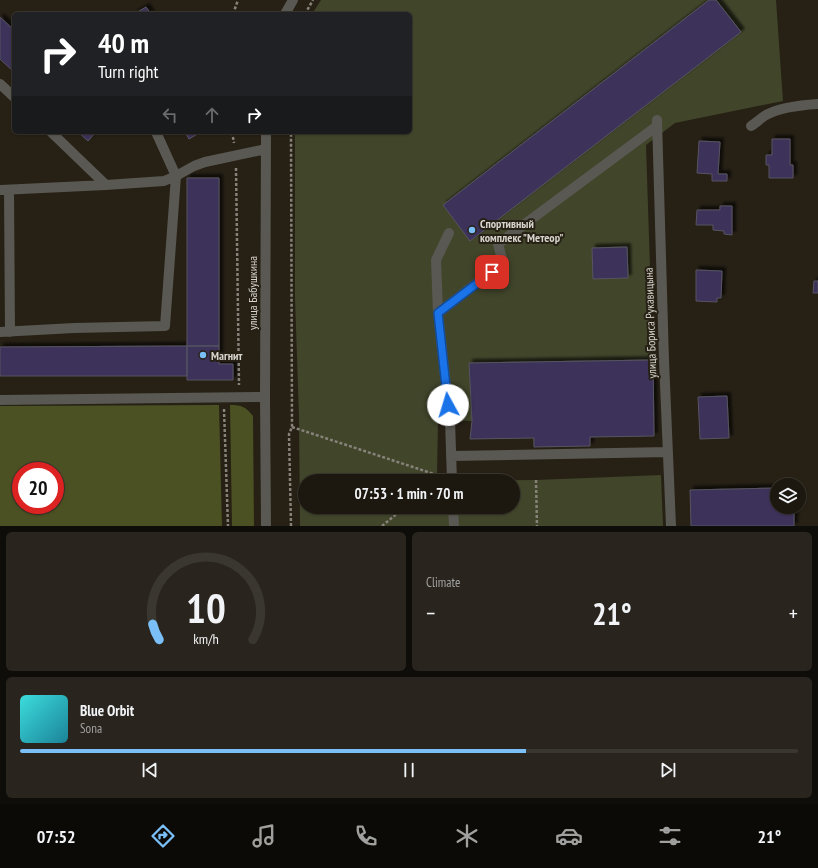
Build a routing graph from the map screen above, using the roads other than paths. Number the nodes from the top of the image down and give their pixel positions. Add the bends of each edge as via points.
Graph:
1 (293, 0) edge
2 (286, 12) edge
3 (0, 84) edge
4 (12, 95) edge
5 (818, 104) edge
6 (751, 126) dead end
7 (53, 134) edge
8 (157, 134) edge
9 (266, 134) edge
10 (266, 149) junction
11 (176, 176) junction
12 (106, 185) junction
13 (5, 190) edge
14 (449, 233) dead end
15 (438, 313) junction
16 (5, 332) edge
17 (265, 397) junction
18 (0, 400) edge
19 (668, 452) junction
20 (451, 456) junction
21 (452, 474) edge
22 (453, 514) edge
23 (266, 526) edge
24 (454, 526) edge
25 (670, 526) edge

1 - 2 street
3 - 4 street
5 - 6 street via 782,109 766,115
7 - 12 street
8 - 11 street
9 - 10 street, улица Бабушкина
10 - 11 street via 205,162
10 - 17 street, улица Бабушкина
11 - 12 street via 164,181
11 - 16 street via 165,326
12 - 13 street
13 - 16 street
14 - 15 street via 436,260
15 - 19 street, улица Бориса Рукавицына via 502,263 498,244 657,123
15 - 20 street via 450,420
17 - 18 street
17 - 23 street, улица Бабушкина
19 - 20 street
19 - 25 street, улица Бориса Рукавицына
20 - 21 street
22 - 24 street

